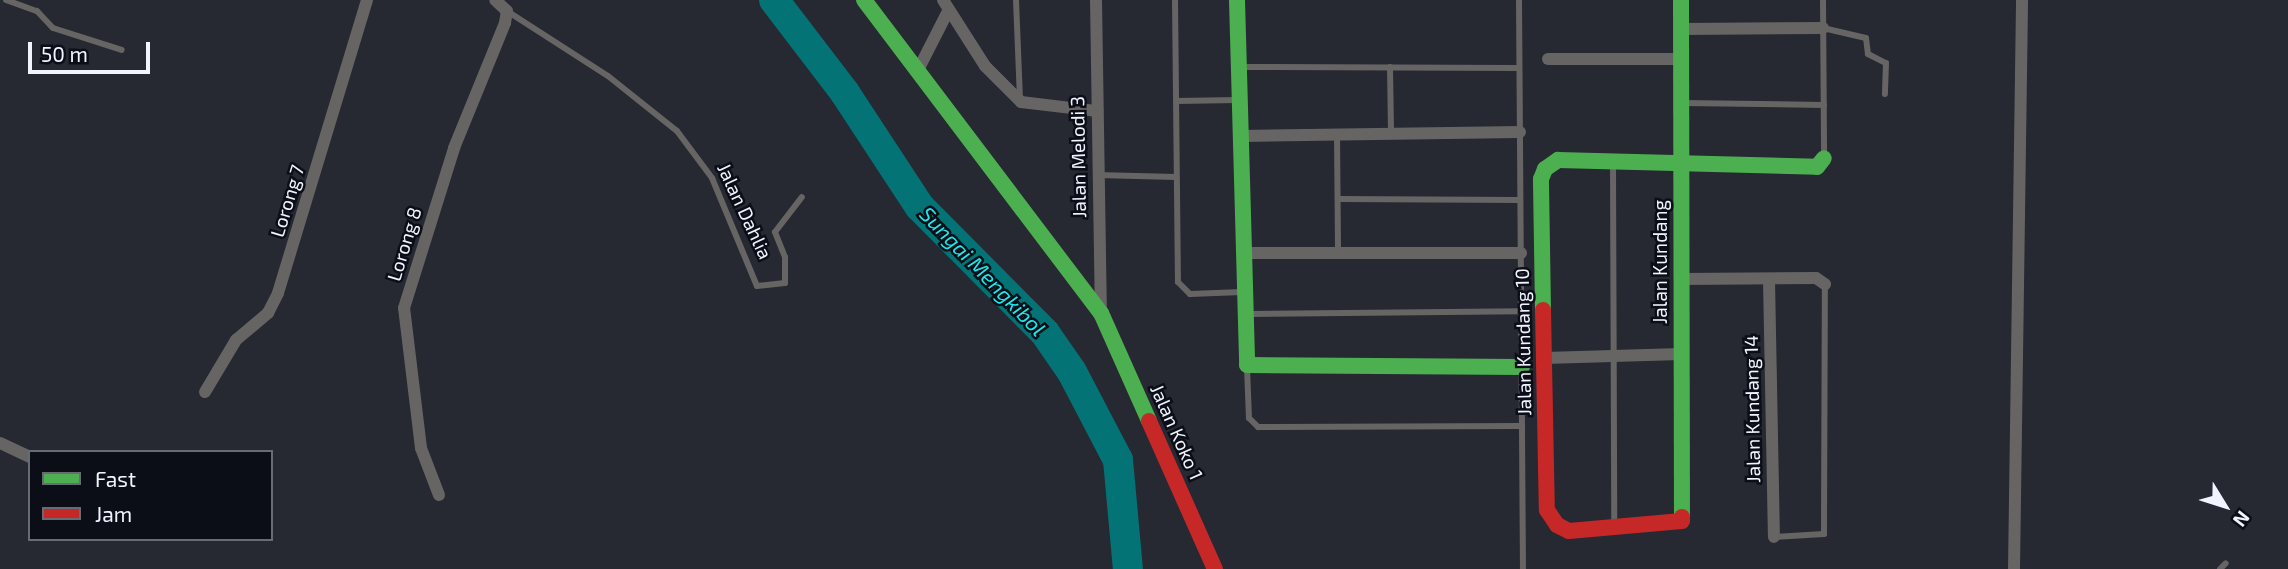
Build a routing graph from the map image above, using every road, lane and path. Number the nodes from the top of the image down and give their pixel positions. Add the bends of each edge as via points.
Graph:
1 (6, 0) edge
2 (367, 0) edge
3 (495, 0) edge
4 (864, 0) edge
5 (1016, 0) edge
6 (1096, 0) edge
7 (1175, 0) edge
8 (1237, 0) edge
9 (1518, 0) edge
10 (1681, 0) edge
11 (1823, 0) edge
12 (2022, 0) edge
13 (946, 5) edge
14 (507, 11) junction
15 (1823, 28) junction
16 (1681, 29) junction
17 (122, 50) dead end
18 (1548, 59) dead end
19 (1681, 59) junction
20 (1239, 67) junction
21 (1391, 67) junction
22 (1519, 68) junction
23 (918, 70) junction
24 (1885, 94) dead end
25 (1240, 100) junction
26 (1176, 101) junction
27 (1021, 102) junction
28 (1681, 103) junction
29 (1824, 105) junction
30 (1097, 111) junction
31 (1520, 132) junction
32 (1391, 133) junction
33 (1338, 134) junction
34 (1241, 136) junction
35 (1824, 158) joint
36 (1613, 161) junction
37 (1681, 162) junction
38 (1096, 175) junction
39 (1176, 177) junction
40 (802, 197) dead end
41 (1338, 199) junction
42 (1520, 200) junction
43 (1243, 253) junction
44 (1521, 253) junction
45 (1338, 254) junction
46 (1681, 279) junction
47 (1769, 280) junction
48 (1825, 284) joint
49 (1244, 292) junction
50 (1521, 311) junction
51 (1101, 313) junction
52 (1244, 314) junction
53 (1681, 354) junction
54 (1614, 356) junction
55 (1545, 358) junction
56 (1247, 365) junction
57 (1522, 367) junction
58 (205, 392) dead end
59 (1522, 426) junction
60 (0, 443) edge
61 (28, 456) edge
62 (439, 495) dead end
63 (1681, 523) joint
64 (1614, 527) junction
65 (1774, 537) joint
66 (2226, 563) dead end
67 (1215, 569) edge
68 (1523, 569) edge
69 (2014, 569) edge
70 (2220, 569) edge

1 - 17 lane via 37,11 53,28
2 - 58 street, Lorong 7 via 278,293 268,313 236,340
3 - 14 street, Jalan Dahlia
4 - 23 street, Jalan Koko 1
5 - 27 lane
6 - 30 street, Jalan Melodi 3
7 - 26 lane
8 - 20 street
9 - 22 lane
10 - 16 street, Jalan Kundang
11 - 15 lane
12 - 69 street
13 - 23 street
13 - 27 street via 1000,85
14 - 40 lane, Jalan Dahlia via 608,76 677,131 712,178 757,286 785,283 785,257 775,232
14 - 62 street, Lorong 8 via 454,148 404,308 421,449
15 - 16 street
15 - 24 lane via 1866,38 1868,54 1886,63
15 - 29 lane
16 - 19 street, Jalan Kundang
18 - 19 street
19 - 28 street, Jalan Kundang
20 - 21 lane
20 - 25 street
21 - 22 lane
21 - 32 lane
22 - 31 lane
23 - 51 street, Jalan Koko 1
25 - 26 lane
25 - 34 street
26 - 39 lane
27 - 30 street
28 - 29 lane
28 - 37 street, Jalan Kundang
29 - 35 lane
30 - 38 street, Jalan Melodi 3
31 - 32 street
31 - 42 lane
32 - 33 street
33 - 34 street
33 - 41 lane
34 - 43 street
35 - 37 street, Jalan Kundang 10 via 1816,167
36 - 37 street, Jalan Kundang 10
36 - 54 lane
36 - 55 street, Jalan Kundang 10 via 1559,160 1550,163 1541,179
37 - 46 street, Jalan Kundang
38 - 39 lane
38 - 51 street, Jalan Melodi 3
39 - 49 lane via 1177,272 1182,289 1190,294
41 - 42 lane
41 - 45 lane
42 - 44 lane
43 - 45 street
43 - 49 street
44 - 45 street
44 - 50 lane
46 - 47 street
46 - 53 street, Jalan Kundang
47 - 48 street via 1816,278
47 - 65 street, Jalan Kundang 14
48 - 65 lane via 1824,534
49 - 52 street
50 - 52 lane
50 - 57 lane
51 - 67 street, Jalan Koko 1
52 - 56 street
53 - 54 street
53 - 63 street, Jalan Kundang
54 - 55 street
54 - 64 lane
55 - 64 street, Jalan Kundang 10 via 1550,518 1569,531
56 - 57 street
56 - 59 lane via 1249,418 1258,427
57 - 59 lane
59 - 68 lane
60 - 61 street
63 - 64 street, Jalan Kundang 10
66 - 70 lane

